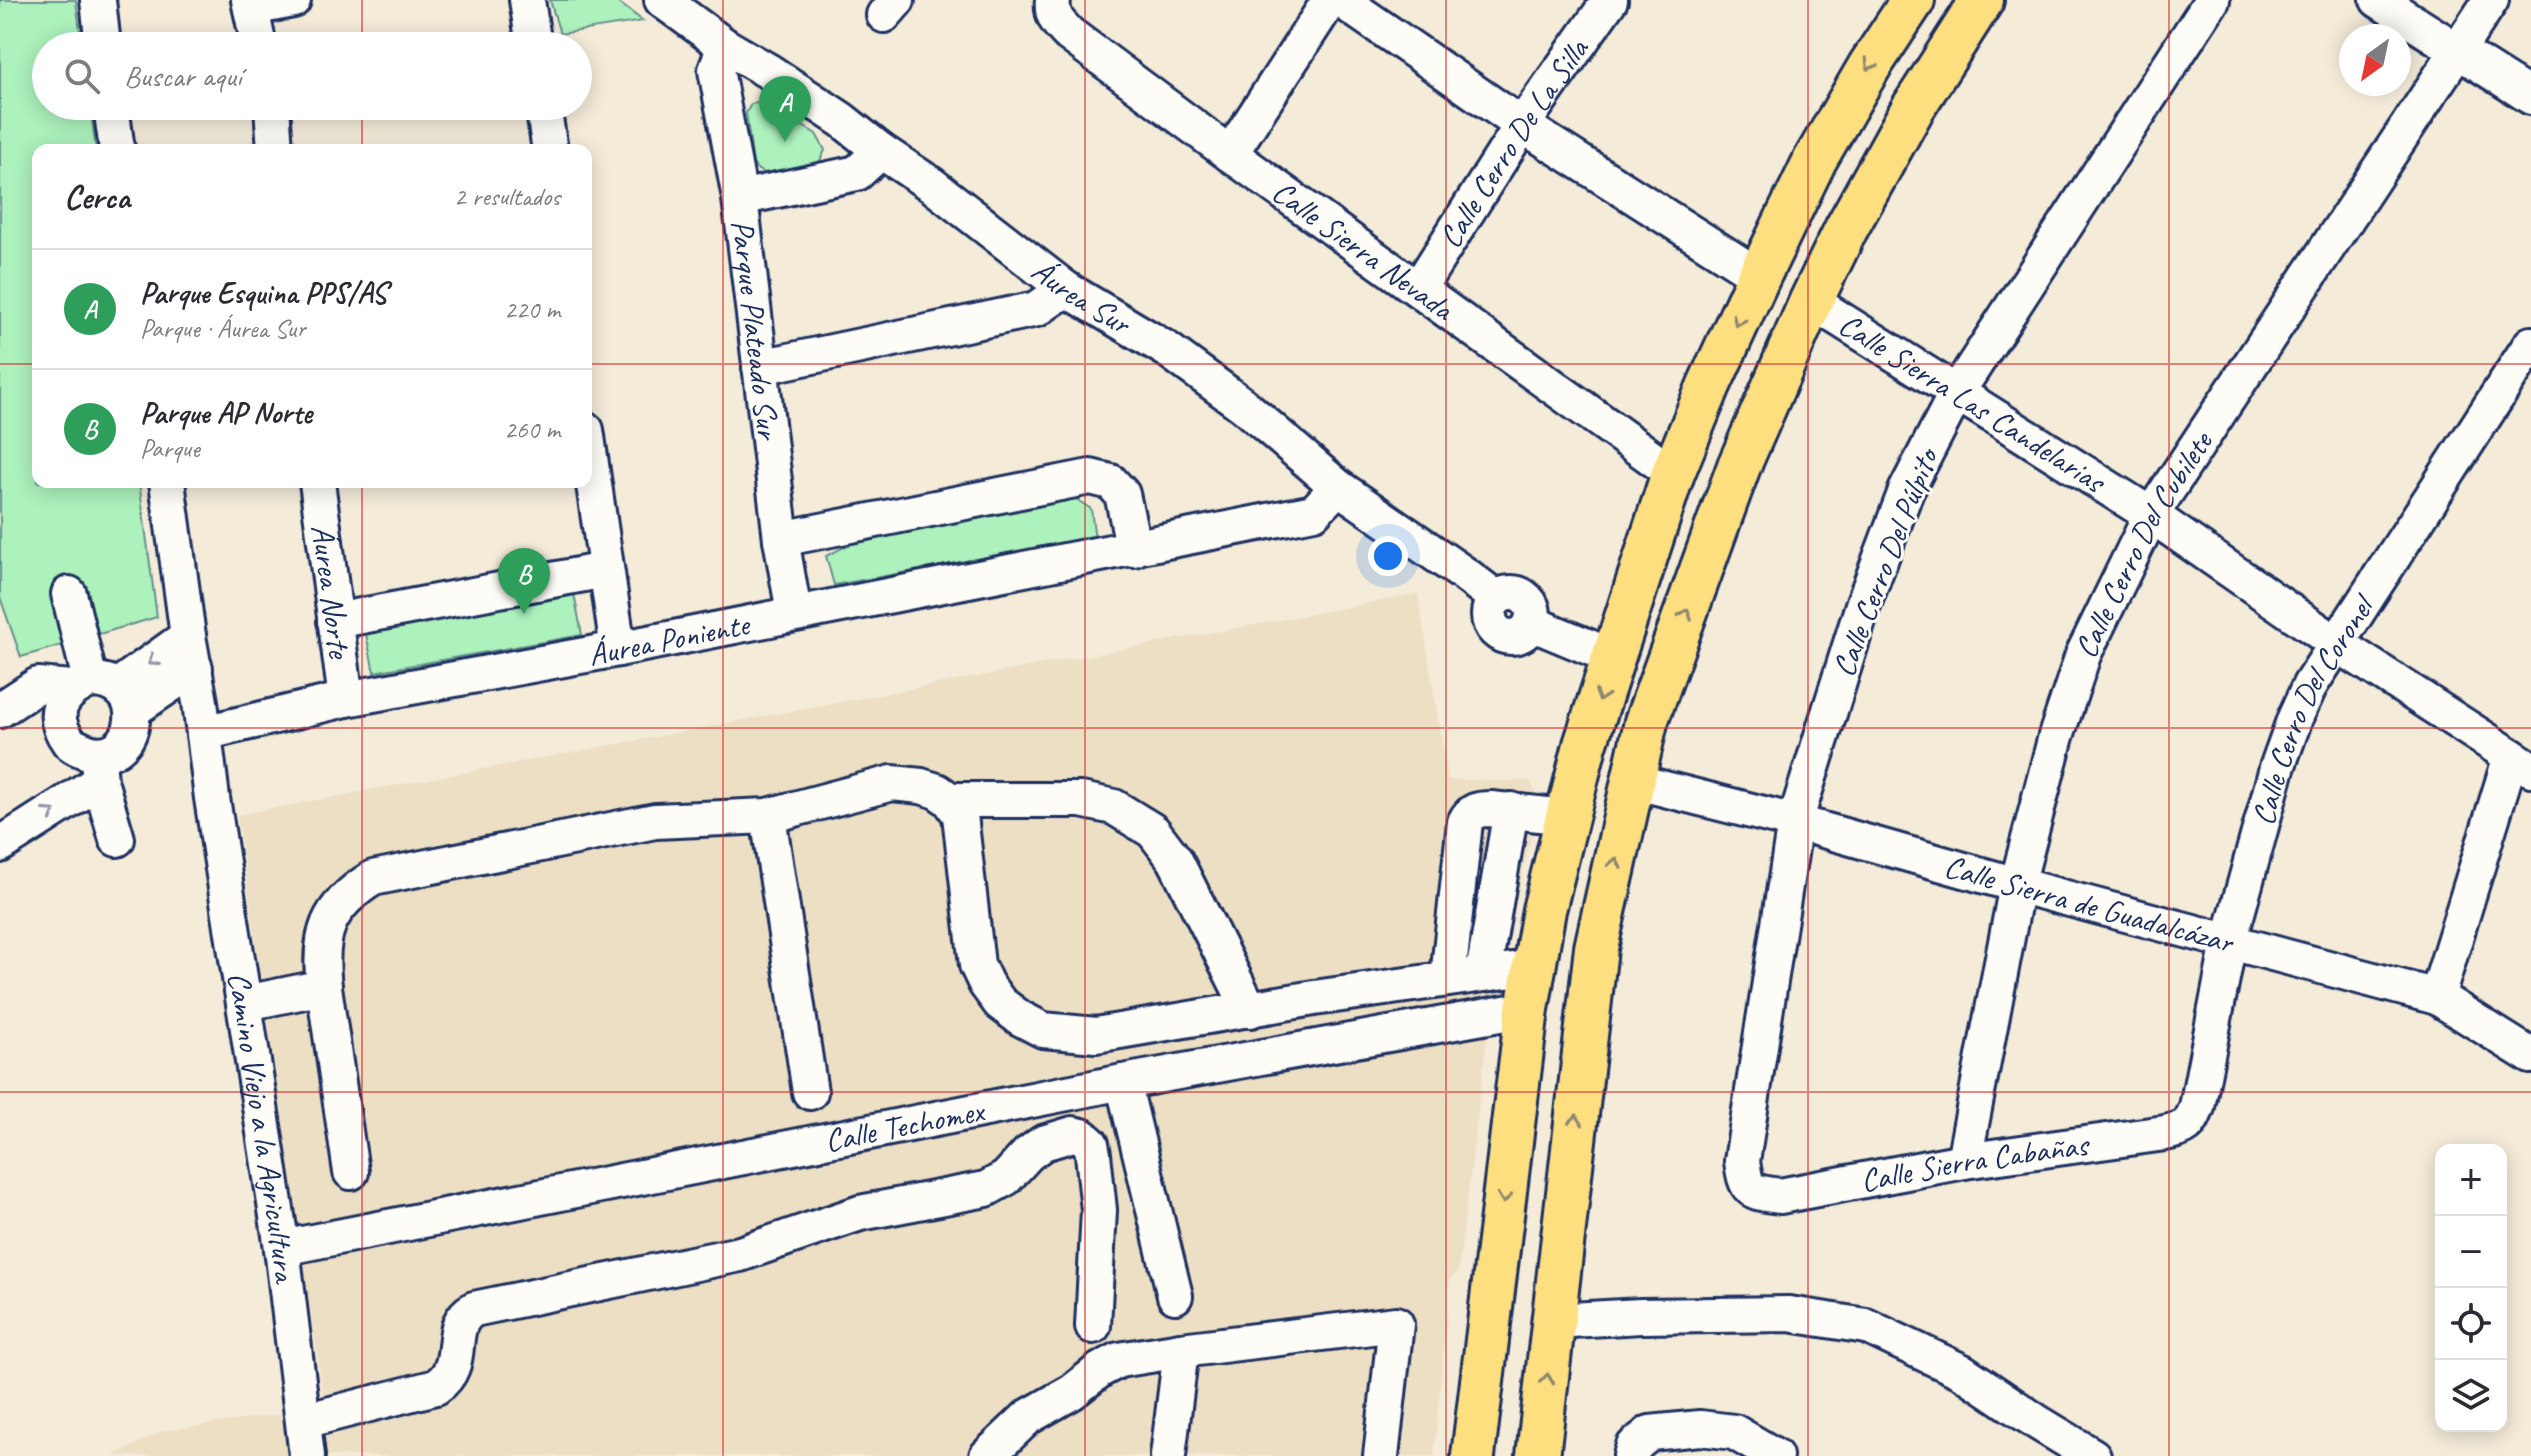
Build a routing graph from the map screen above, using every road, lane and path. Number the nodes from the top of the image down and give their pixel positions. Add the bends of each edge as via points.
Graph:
1 (98, 0) edge
2 (293, 0) edge
3 (527, 0) edge
4 (662, 0) edge
5 (1330, 0) edge
6 (1341, 0) edge
7 (1610, 0) edge
8 (1913, 0) edge
9 (1982, 0) edge
10 (2212, 0) edge
11 (2378, 0) edge
12 (2491, 0) edge
13 (250, 4) edge
14 (1055, 11) edge
15 (101, 32) edge
16 (256, 32) edge
17 (532, 32) edge
18 (725, 46) junction
19 (2459, 51) junction
20 (2531, 97) edge
21 (113, 120) edge
22 (273, 120) edge
23 (543, 120) edge
24 (1522, 125) junction
25 (116, 144) edge
26 (275, 144) edge
27 (544, 144) edge
28 (881, 151) junction
29 (1230, 154) junction
30 (740, 198) junction
31 (1759, 276) junction
32 (1066, 289) junction
33 (1418, 289) junction
34 (1811, 301) junction
35 (2531, 344) edge
36 (760, 367) junction
37 (1957, 392) junction
38 (1673, 473) junction
39 (592, 474) edge
40 (1338, 487) junction
41 (168, 488) edge
42 (318, 488) edge
43 (2151, 515) junction
44 (781, 539) junction
45 (1134, 549) junction
46 (605, 570) junction
47 (69, 594) dead end
48 (794, 613) junction
49 (335, 621) junction
50 (2337, 644) junction
51 (618, 649) junction
52 (191, 652) junction
53 (1613, 657) junction
54 (103, 691) junction
55 (346, 699) junction
56 (0, 710) edge
57 (204, 733) junction
58 (2521, 762) edge
59 (99, 768) junction
60 (1633, 781) junction
61 (950, 800) junction
62 (1511, 810) junction
63 (768, 816) junction
64 (1567, 817) junction
65 (1795, 822) junction
66 (2, 839) edge
67 (117, 839) dead end
68 (2017, 885) junction
69 (2229, 942) junction
70 (1534, 967) junction
71 (1483, 974) junction
72 (1448, 978) junction
73 (324, 987) junction
74 (2437, 997) junction
75 (246, 1003) junction
76 (1527, 1009) junction
77 (1250, 1010) junction
78 (2531, 1056) edge
79 (1123, 1082) junction
80 (810, 1092) dead end
81 (2191, 1123) joint
82 (1964, 1161) junction
83 (351, 1172) dead end
84 (1755, 1193) joint
85 (282, 1248) junction
86 (1175, 1296) dead end
87 (1553, 1321) junction
88 (1093, 1326) dead end
89 (1181, 1350) junction
90 (304, 1421) junction
91 (307, 1456) edge
92 (987, 1456) edge
93 (1168, 1456) edge
94 (1381, 1456) edge
95 (1473, 1456) edge
96 (1538, 1456) edge
97 (1631, 1456) edge
98 (1775, 1456) edge
99 (2093, 1456) edge

1 - 15 street
2 - 13 street
3 - 17 street
4 - 18 street, Áurea Sur
5 - 29 street
6 - 24 street
7 - 24 street, Calle Cerro De La Silla
8 -> 31 main road via 1815,160
9 - 34 main road via 1913,108
10 - 37 street, Calle Cerro Del Púlpito
11 - 19 street
12 - 19 street, Calle Cerro Del Cubilete
13 - 16 street
14 - 29 street, Calle Sierra Nevada via 1069,34
18 - 28 street, Áurea Sur
18 - 30 street, Parque Plateado Sur via 716,70
19 - 20 street
19 - 43 street, Calle Cerro Del Cubilete
21 - 25 street
22 - 26 street
23 - 27 street
24 - 31 street
24 - 33 street, Calle Cerro De La Silla
28 - 30 street via 857,173
28 - 32 street, Áurea Sur
29 - 33 street, Calle Sierra Nevada
30 - 36 street, Parque Plateado Sur
31 -> 38 main road
32 - 36 street via 1037,309
32 - 40 street, Áurea Sur via 1168,350 1243,405
33 - 38 street, Calle Sierra Nevada
34 - 37 street, Calle Sierra Las Candelarias
60 -> 34 main road via 1646,722 1739,466
35 - 50 street, Calle Cerro Del Coronel
36 - 44 street, Parque Plateado Sur
37 - 43 street, Calle Sierra Las Candelarias
37 - 65 street, Calle Cerro Del Púlpito via 1906,491 1863,605
38 - 53 main road
39 - 46 street
40 - 45 street, Áurea Poniente via 1314,512
40 - 53 street, Áurea Sur via 1496,598 1509,593 1523,597 1532,609 1531,623
41 - 52 street, Camino Viejo a la Agricultura
42 - 49 street, Áurea Norte
43 - 50 street, Calle Sierra Las Candelarias
43 - 68 street, Calle Cerro Del Cubilete via 2083,655
44 - 45 street via 1090,477 1111,482 1122,494
44 - 48 street, Parque Plateado Sur
45 - 48 street, Áurea Poniente
46 - 49 street
46 - 51 street
47 - 54 street
48 - 51 street, Áurea Poniente
49 - 55 street, Áurea Norte
50 - 58 street, Calle Sierra Las Candelarias
50 - 69 street, Calle Cerro Del Coronel via 2295,718
51 - 55 street, Áurea Poniente
52 - 54 street
52 - 57 street, Camino Viejo a la Agricultura
53 -> 64 main road
54 - 56 street via 38,685
54 - 59 street via 132,726
54 - 59 street via 60,706 60,728
55 - 57 street, Áurea Poniente
57 - 75 street, Camino Viejo a la Agricultura
58 - 74 street
66 -> 59 street
59 - 67 street
60 - 65 street, Calle Sierra de Guadalcázar
87 -> 60 main road via 1596,948
61 - 63 street via 921,786 892,783
61 - 77 street via 1081,800 1114,807 1153,831 1175,860
61 - 77 street via 960,815 977,965 1000,1003 1020,1018 1043,1030 1096,1035
62 - 64 street
62 - 71 street
62 - 72 street via 1479,809 1465,822
63 - 73 street via 655,821 373,878 351,891 325,931 320,956
63 - 80 street
64 - 70 main road
65 - 68 street, Calle Sierra de Guadalcázar
65 - 84 street, Calle Cerro Del Púlpito via 1742,1161 1745,1180
68 - 69 street, Calle Sierra de Guadalcázar
68 - 82 street, Calle Cerro Del Cubilete
69 - 74 street, Calle Sierra de Guadalcázar
69 - 81 street, Calle Cerro Del Coronel
70 - 71 street
70 - 76 main road
71 - 72 street
72 - 77 street
73 - 75 street
73 - 83 street
74 - 78 street, Calle Sierra de Guadalcázar
75 - 85 street, Camino Viejo a la Agricultura
76 - 79 street, Calle Techomex
76 -> 95 main road
79 - 85 street, Calle Techomex
79 - 86 street
81 - 82 street, Calle Sierra Cabañas via 2165,1133
82 - 84 street, Calle Sierra Cabañas via 1780,1196
85 - 90 street, Camino Viejo a la Agricultura
96 -> 87 main road
87 - 99 street via 1789,1314 1866,1326 1963,1372
88 - 90 street via 1099,1210 1091,1144 1073,1134 1043,1143 1006,1178 986,1189 860,1213 740,1254 474,1309 460,1323 447,1380
89 - 92 street via 1119,1360 1100,1370 1028,1417
89 - 93 street
89 - 94 street via 1396,1324
90 - 91 street, Camino Viejo a la Agricultura
97 - 98 street via 1634,1446 1650,1433 1700,1428 1734,1432

